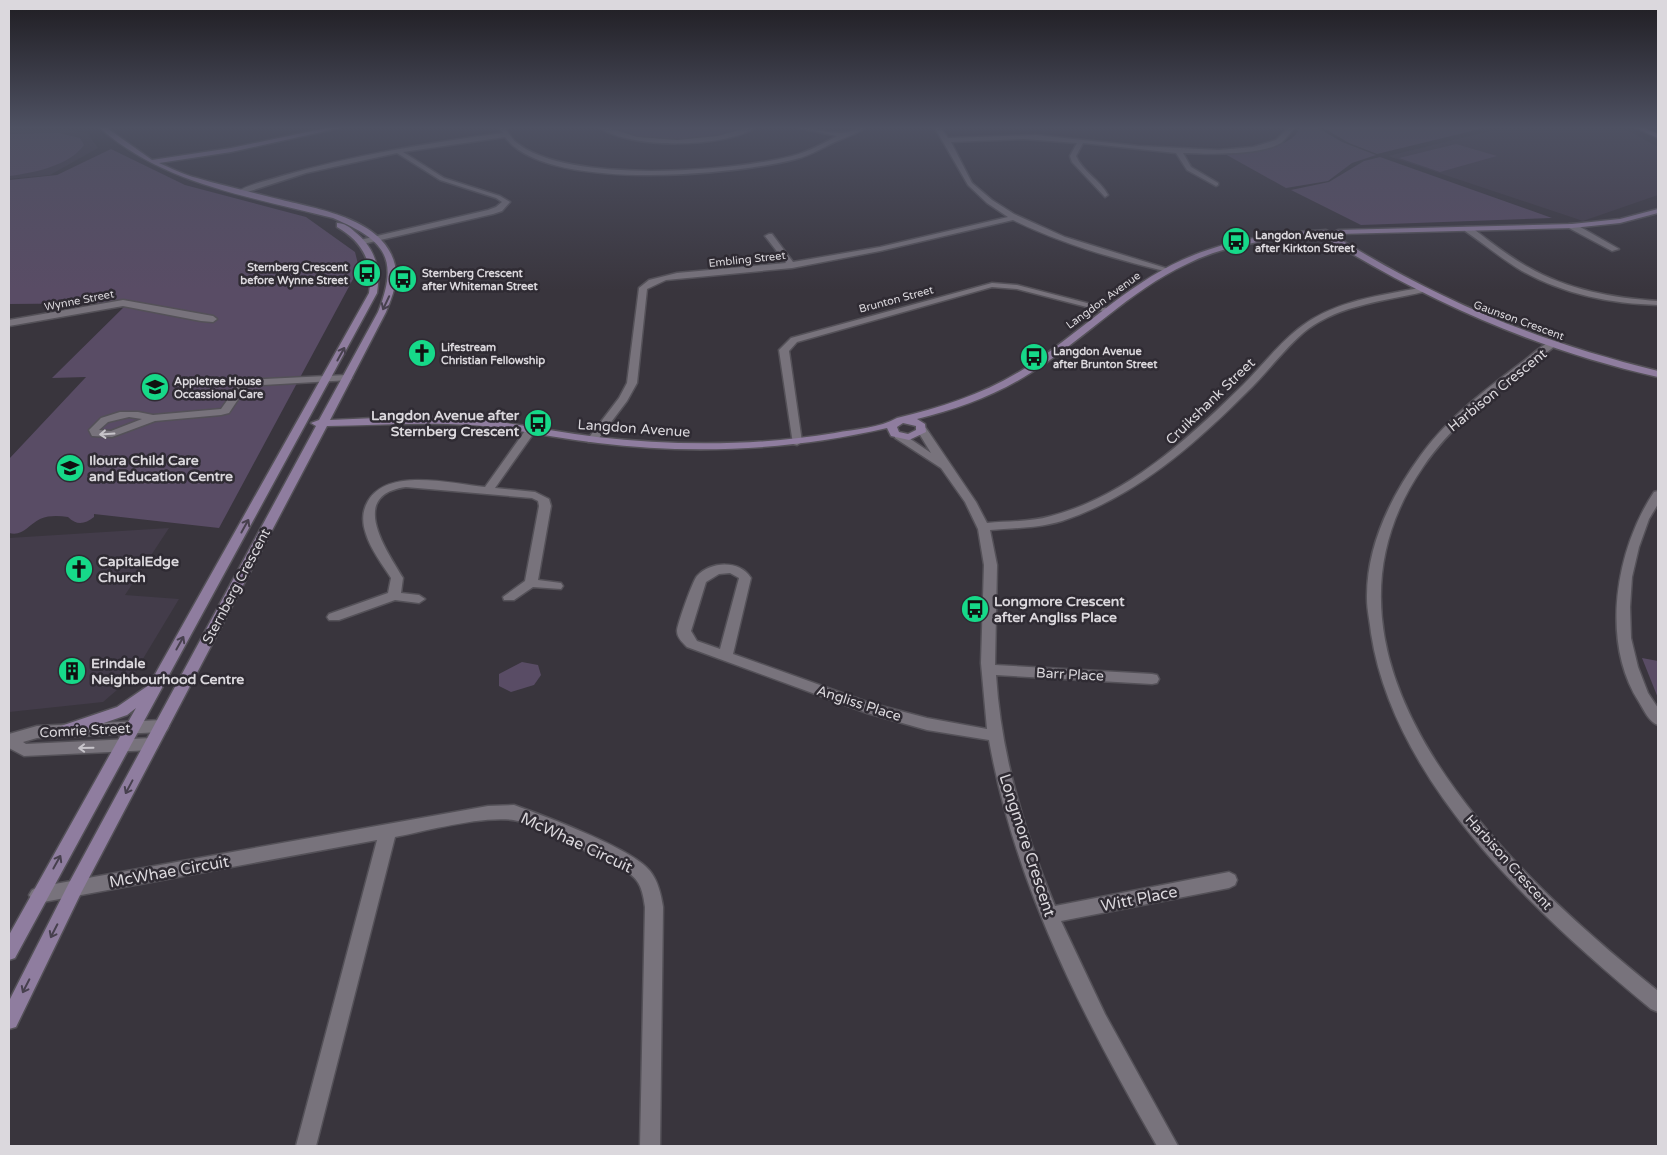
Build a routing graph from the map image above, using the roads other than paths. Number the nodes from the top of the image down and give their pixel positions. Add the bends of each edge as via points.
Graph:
1 (206, 182) edge
2 (270, 182) edge
3 (453, 182) edge
4 (970, 182) edge
5 (1098, 182) edge
6 (1212, 182) edge
7 (1216, 184) dead end
8 (239, 192) junction
9 (1105, 195) dead end
10 (314, 210) junction
11 (1658, 212) edge
12 (1016, 217) junction
13 (1572, 226) junction
14 (1468, 229) junction
15 (1338, 232) junction
16 (1359, 232) junction
17 (769, 236) dead end
18 (1330, 236) junction
19 (1346, 237) junction
20 (376, 239) junction
21 (363, 242) junction
22 (1096, 249) junction
23 (1615, 249) dead end
24 (792, 266) junction
25 (1379, 266) junction
26 (1168, 270) junction
27 (1159, 275) junction
28 (1420, 290) junction
29 (1658, 303) edge
30 (1110, 310) junction
31 (213, 319) dead end
32 (9, 323) edge
33 (1552, 344) junction
34 (1658, 374) edge
35 (347, 378) junction
36 (327, 379) junction
37 (947, 409) junction
38 (153, 418) junction
39 (897, 422) junction
40 (301, 424) junction
41 (320, 428) junction
42 (531, 430) junction
43 (922, 430) junction
44 (852, 434) junction
45 (295, 435) junction
46 (899, 436) junction
47 (592, 440) junction
48 (797, 442) junction
49 (947, 469) junction
50 (488, 490) junction
51 (1658, 494) edge
52 (983, 527) junction
53 (531, 584) junction
54 (557, 586) dead end
55 (394, 596) junction
56 (509, 598) dead end
57 (419, 599) dead end
58 (334, 617) dead end
59 (725, 657) junction
60 (989, 670) junction
61 (1152, 679) dead end
62 (156, 685) junction
63 (1658, 719) edge
64 (162, 726) junction
65 (133, 727) junction
66 (66, 730) junction
67 (996, 736) junction
68 (9, 741) edge
69 (152, 744) junction
70 (122, 746) junction
71 (388, 831) junction
72 (1229, 880) dead end
73 (75, 888) junction
74 (38, 895) junction
75 (1049, 915) junction
76 (9, 952) edge
77 (1658, 1003) edge
78 (9, 1020) edge
79 (306, 1146) edge
80 (650, 1146) edge
81 (1168, 1146) edge

1 - 8 street, Sternberg Crescent
2 - 8 street
3 - 20 street via 506,202 490,212
4 - 12 street via 978,192
5 - 9 street
6 - 7 street
8 - 10 street, Sternberg Crescent
10 - 20 street, Sternberg Crescent via 350,222
10 - 21 street, Sternberg Crescent
11 - 13 street, Langdon Avenue via 1620,221
12 - 22 street
12 - 24 street, Embling Street via 856,255
13 - 14 street, Langdon Avenue
13 - 23 street
14 - 16 street, Langdon Avenue
14 - 29 street via 1548,281 1600,296
15 - 16 street, Langdon Avenue
15 - 18 street, Langdon Avenue
15 - 19 street
16 - 19 street, Langdon Avenue
17 - 24 street
18 - 19 street, Langdon Avenue
18 - 25 street, Gaunson Crescent
18 - 26 street, Langdon Avenue via 1304,235 1242,244
19 - 25 street, Gaunson Crescent
20 - 21 street
20 -> 35 street, Sternberg Crescent via 387,253 393,271 390,294
36 -> 21 street, Sternberg Crescent via 373,292 376,269
22 - 26 street
22 - 27 street
24 - 47 street, Embling Street via 666,278 643,288 632,383 624,399
25 - 28 street, Gaunson Crescent
26 - 27 street, Langdon Avenue
27 - 30 street, Langdon Avenue
28 - 33 street, Gaunson Crescent via 1495,324
28 - 52 street, Cruikshank Street via 1346,306 1318,318 1304,328 1198,436 1158,467 1113,493 1058,518
30 - 37 street, Langdon Avenue via 1031,369
30 - 48 street, Brunton Street via 1017,287 992,285 794,340 784,350
31 - 32 street, Wynne Street via 123,303
33 - 34 street, Gaunson Crescent
33 - 77 street, Harbison Crescent via 1453,423 1408,482 1391,518 1378,559 1373,601 1377,641 1400,710 1448,792 1497,853 1559,918
35 - 36 street
35 - 41 street, Sternberg Crescent
36 - 38 street via 244,383 221,412
36 - 40 street, Sternberg Crescent
37 - 39 street, Langdon Avenue
37 - 43 street, Langdon Avenue
38 -> 38 street via 112,434 96,434 94,430 101,422 118,416 144,414
39 - 43 street via 916,422
39 - 44 street, Langdon Avenue
39 - 46 street via 892,432
40 - 41 street, Langdon Avenue
40 - 45 street, Sternberg Crescent
41 - 42 street, Langdon Avenue via 414,421 469,422
41 - 45 street, Langdon Avenue
41 - 64 street, Sternberg Crescent
42 - 47 street, Langdon Avenue
42 - 50 street
43 - 46 street, Langdon Avenue via 914,436
43 - 49 street, Longmore Crescent
44 - 46 street, Langdon Avenue
44 - 48 street, Langdon Avenue
62 -> 45 street, Sternberg Crescent
46 - 49 street, Longmore Crescent
47 - 48 street, Langdon Avenue via 666,446
49 - 52 street, Longmore Crescent via 973,503
50 - 53 street via 535,495 543,500 545,506
50 - 55 street via 412,483 397,484 382,491 374,501 367,522 371,536 397,578
51 - 63 street via 1638,531 1628,566 1624,606 1626,651 1635,680
52 - 60 street, Longmore Crescent via 991,566
53 - 54 street
53 - 56 street
55 - 57 street
55 - 58 street
59 - 59 street, Angliss Place via 692,644 684,630 704,576 719,569 734,569 745,578
59 - 67 street, Angliss Place via 886,714
60 - 61 street, Barr Place
60 - 67 street, Longmore Crescent
62 - 65 street, Sternberg Crescent
62 - 66 street via 122,711
64 - 65 street, Comrie Street
64 - 69 street, Sternberg Crescent
65 - 66 street, Comrie Street
65 - 70 street, Sternberg Crescent
66 - 68 street, Comrie Street via 37,732
67 - 75 street, Longmore Crescent via 1009,797
70 -> 68 street, Comrie Street via 24,750
69 - 70 street, Comrie Street
69 -> 73 street, Sternberg Crescent
74 -> 70 street, Sternberg Crescent
71 - 73 street, McWhae Circuit
71 - 79 street
71 - 80 street, McWhae Circuit via 488,813 514,812 626,861 642,873 652,888 654,907
72 - 75 street, Witt Place
73 - 74 street, McWhae Circuit
73 -> 78 street, Sternberg Crescent
74 - 76 street, Sternberg Crescent
75 - 81 street, Longmore Crescent via 1119,1063

